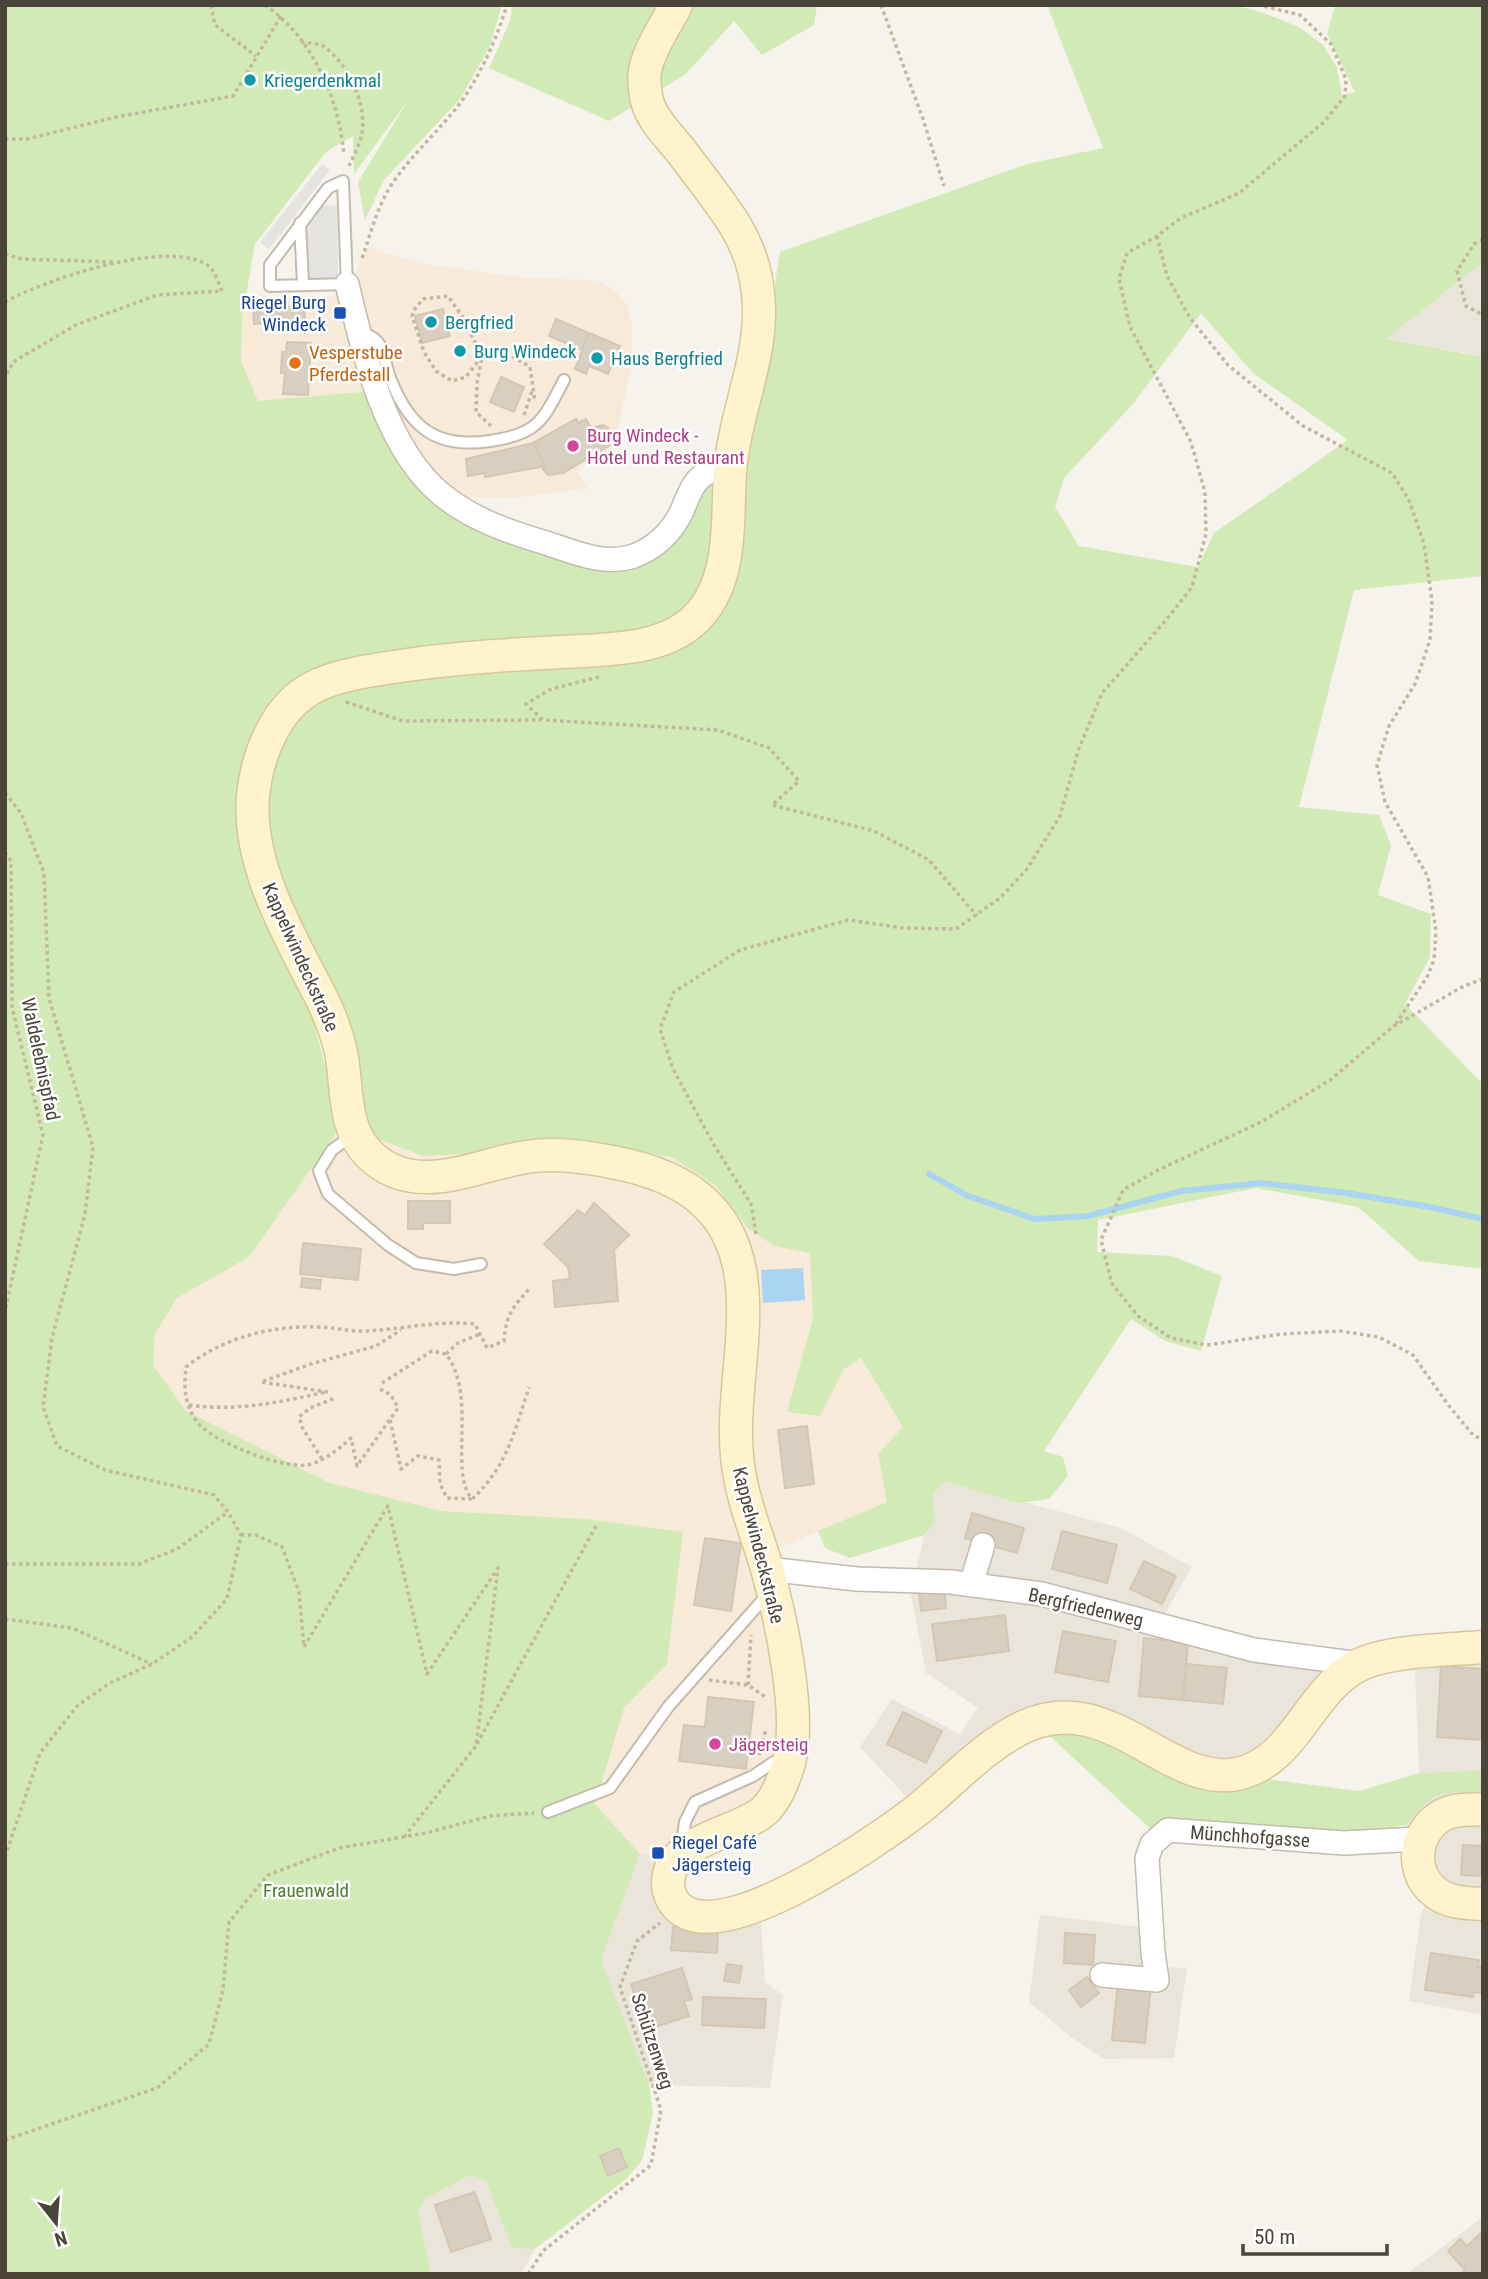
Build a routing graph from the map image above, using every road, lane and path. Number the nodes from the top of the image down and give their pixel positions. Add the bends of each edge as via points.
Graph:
1 (211, 5) edge
2 (265, 5) edge
3 (507, 5) edge
4 (676, 5) edge
5 (881, 5) edge
6 (1259, 5) edge
7 (281, 16) junction
8 (302, 42) junction
9 (256, 56) junction
10 (5, 139) edge
11 (344, 156) dead end
12 (343, 181) junction
13 (944, 186) dead end
14 (300, 223) junction
15 (371, 227) dead end
16 (1157, 236) junction
17 (1483, 239) edge
18 (5, 254) edge
19 (118, 262) junction
20 (303, 284) junction
21 (347, 284) junction
22 (5, 302) edge
23 (1483, 315) edge
24 (358, 333) junction
25 (482, 356) junction
26 (5, 378) edge
27 (564, 380) dead end
28 (515, 420) dead end
29 (498, 426) dead end
30 (730, 469) junction
31 (602, 676) dead end
32 (344, 701) dead end
33 (543, 720) junction
34 (5, 793) edge
35 (5, 852) edge
36 (977, 916) junction
37 (1483, 979) edge
38 (1394, 1026) junction
39 (354, 1135) junction
40 (481, 1264) dead end
41 (740, 1268) junction
42 (530, 1288) dead end
43 (5, 1311) edge
44 (404, 1328) junction
45 (480, 1334) junction
46 (446, 1354) junction
47 (382, 1383) dead end
48 (529, 1387) dead end
49 (380, 1389) dead end
50 (335, 1398) dead end
51 (189, 1405) junction
52 (390, 1420) junction
53 (1483, 1439) edge
54 (322, 1459) junction
55 (472, 1499) junction
56 (228, 1512) junction
57 (596, 1526) dead end
58 (241, 1535) junction
59 (983, 1545) dead end
60 (5, 1564) edge
61 (971, 1585) junction
62 (764, 1590) junction
63 (5, 1619) edge
64 (1483, 1647) edge
65 (152, 1664) junction
66 (1360, 1664) junction
67 (694, 1675) junction
68 (747, 1685) junction
69 (769, 1706) dead end
70 (767, 1726) dead end
71 (475, 1746) junction
72 (789, 1762) junction
73 (752, 1776) junction
74 (1483, 1809) edge
75 (548, 1812) joint
76 (404, 1837) junction
77 (1419, 1839) junction
78 (681, 1855) junction
79 (5, 1857) edge
80 (1483, 1904) edge
81 (678, 1909) junction
82 (1102, 1975) dead end
83 (5, 2140) edge
84 (528, 2274) edge

1 - 9 path via 215,25
2 - 7 path
3 - 15 path via 489,56 460,103 391,185
4 - 30 street, Kappelwindeckstraße via 645,72 646,97 653,118 739,232 758,291 759,329 734,431
5 - 13 path
6 - 16 path via 1300,15 1331,44 1346,79 1345,96 1324,122 1239,193 1181,218
7 - 8 path
7 - 9 path
8 - 11 path via 334,103
8 - 12 path via 321,45 340,63 360,107 362,131
9 - 10 path via 233,96 27,139
12 - 14 lane via 328,188
12 - 21 lane
14 - 20 lane
14 - 20 lane via 270,265 270,286
16 - 36 path via 1128,253 1119,279 1130,327 1191,442 1205,492 1203,547 1192,587 1102,693 1078,751 1060,816 1027,869
16 - 38 path via 1167,276 1190,318 1228,365 1303,426 1392,472 1409,500 1423,544 1432,601 1430,640 1415,684 1389,726 1377,765 1385,802 1428,877 1436,931 1434,960 1427,977
17 - 23 path via 1474,244 1457,271 1466,306
18 - 19 path via 22,259
19 - 22 path via 30,288
19 - 26 path via 150,256 188,257 211,268 222,291 157,295 76,325 13,362
20 - 21 lane
21 - 24 street
24 - 27 lane via 378,343 406,412 420,428 441,438 463,443 522,434 543,419
24 - 30 street via 394,431 412,459 441,494 487,523 608,561 632,556 656,546 668,533 690,489 709,472
25 - 25 path via 447,296 423,299 414,310 424,352 436,371 452,381 466,377
25 - 28 path via 508,354 530,367 532,391 524,415
25 - 29 path via 476,412 490,426
30 - 39 street, Kappelwindeckstraße via 728,535 721,576 703,612 681,629 654,642 616,649 465,657 365,671 308,690 274,724 253,797 263,873 332,1019
31 - 33 path via 551,689 526,704
32 - 33 path via 403,721
33 - 36 path via 718,730 769,748 799,781 772,805 874,831 929,860
34 - 56 path via 21,813 44,873 49,998 93,1147 85,1214 52,1338 43,1407 57,1446 105,1470 214,1495
35 - 43 path, Waldelebnispfad via 11,861 12,1007 43,1135
36 - 41 path via 956,929 848,920 740,950 674,992 660,1029 673,1069 751,1203 757,1232
37 - 38 path
38 - 53 path via 1330,1080 1261,1122 1123,1191 1101,1240 1112,1284 1138,1317 1171,1338 1207,1345 1340,1331 1379,1337 1413,1355 1449,1406 1474,1436
39 - 40 lane via 332,1150 319,1171 328,1194 416,1263 454,1269
39 - 41 street, Kappelwindeckstraße via 382,1166 407,1176 440,1176 525,1157 558,1155 645,1168 693,1191 730,1238
41 - 62 street, Kappelwindeckstraße via 744,1319 734,1435
42 - 45 path via 506,1321 504,1341 487,1348
44 - 45 path via 451,1322 475,1324
44 - 51 path via 286,1328 244,1337 204,1352 186,1367 184,1395
44 - 51 path via 376,1346 261,1382 328,1391 250,1407
45 - 46 path
46 - 47 path via 432,1351
46 - 55 path via 455,1366 462,1397 462,1471
48 - 55 path via 508,1451 494,1477
49 - 52 path via 391,1395 398,1408
50 - 54 path via 299,1417
51 - 54 path via 198,1424 229,1444 277,1463 309,1465
52 - 54 path via 357,1466 351,1438
52 - 55 path via 401,1469 418,1456 439,1460 440,1483 447,1498
56 - 58 path
56 - 60 path via 177,1549 139,1564
57 - 71 path
58 - 65 path via 227,1599 192,1637
58 - 71 path via 256,1535 282,1547 299,1592 304,1647 388,1506 427,1674 498,1568
59 - 61 street
61 - 62 street, Bergfriedenweg via 857,1579
61 - 66 street, Bergfriedenweg via 1042,1594 1254,1650
62 - 67 lane
62 - 68 path
62 - 72 street, Kappelwindeckstraße via 788,1672 793,1713
63 - 65 path via 72,1628
64 - 66 street via 1385,1657
65 - 79 path via 110,1683 78,1705 40,1753
66 - 81 street via 1329,1690 1281,1750 1258,1766 1233,1775 1187,1767 1108,1726 1086,1720 1032,1723 1009,1734 915,1811 795,1888 733,1914 690,1915
67 - 68 path
67 - 75 lane via 610,1788
68 - 69 path via 762,1693
70 - 73 path
71 - 76 path
72 - 73 lane via 774,1762
72 - 78 street, Kappelwindeckstraße via 776,1796 765,1810
73 - 78 lane via 695,1802 685,1822
74 - 77 street via 1451,1811 1426,1827
75 - 76 path via 490,1816
76 - 83 path via 339,1848 268,1875 229,1922 223,1990 209,2044 157,2088
77 - 80 street via 1420,1867 1434,1892 1450,1901
77 - 82 street, Münchhofgasse via 1344,1843 1168,1830 1152,1844 1147,1858 1157,1980
78 - 81 street via 673,1865 668,1886
81 - 84 path, Schützenweg via 637,1941 620,1987 661,2110 651,2165 543,2251

